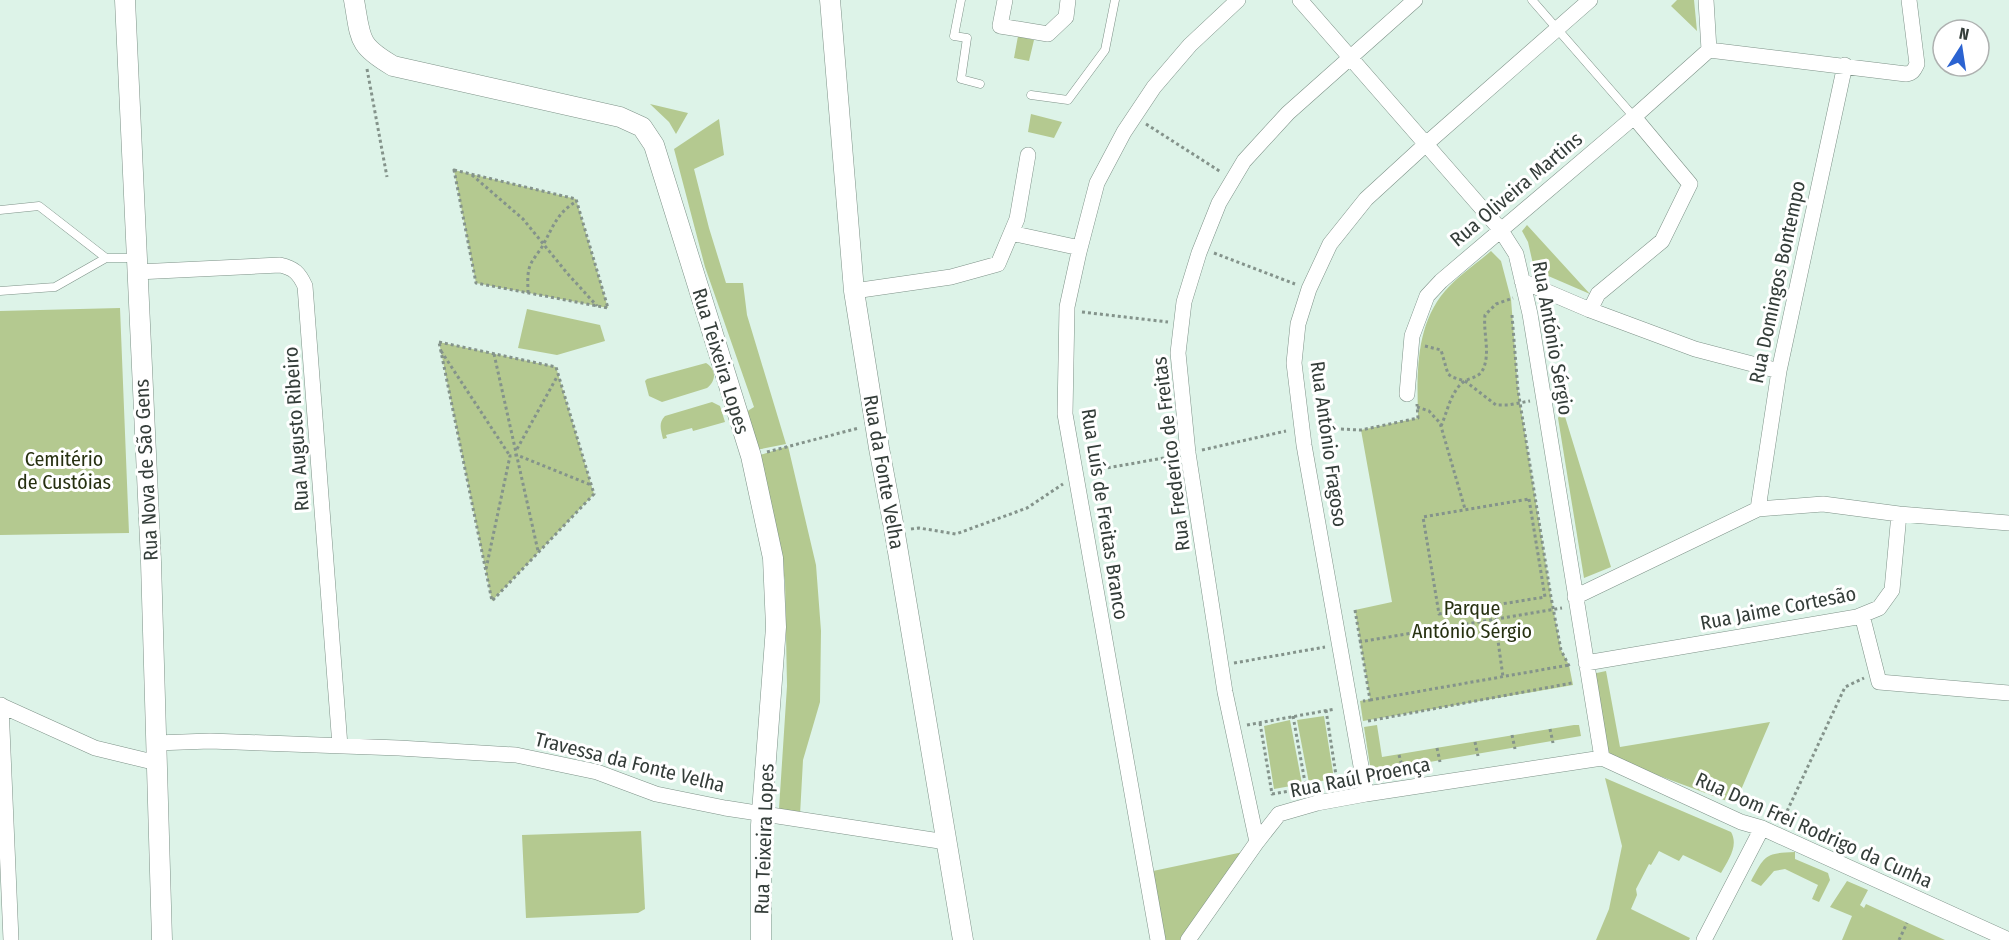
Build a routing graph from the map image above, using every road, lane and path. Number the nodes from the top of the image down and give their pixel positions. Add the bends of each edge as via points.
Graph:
1 (125, 0) edge
2 (354, 0) edge
3 (830, 0) edge
4 (961, 0) edge
5 (1005, 0) edge
6 (1068, 0) edge
7 (1115, 0) edge
8 (1238, 0) edge
9 (1300, 0) edge
10 (1415, 0) edge
11 (1532, 0) edge
12 (1590, 0) edge
13 (1706, 0) edge
14 (1909, 0) edge
15 (1557, 28) junction
16 (362, 41) junction
17 (1709, 50) junction
18 (1350, 57) junction
19 (1845, 65) junction
20 (980, 84) dead end
21 (1032, 95) dead end
22 (1136, 115) junction
23 (1634, 117) junction
24 (1426, 144) junction
25 (1028, 155) dead end
26 (470, 174) junction
27 (387, 177) dead end
28 (1233, 180) junction
29 (577, 201) junction
30 (0, 210) edge
31 (1500, 229) junction
32 (1011, 233) junction
33 (544, 243) junction
34 (1080, 248) junction
35 (1201, 249) junction
36 (106, 258) junction
37 (137, 265) junction
38 (1522, 281) junction
39 (1309, 289) junction
40 (0, 291) edge
41 (854, 291) junction
42 (528, 293) junction
43 (598, 306) junction
44 (1511, 306) dead end
45 (1067, 310) junction
46 (1590, 310) junction
47 (1512, 313) dead end
48 (1181, 324) junction
49 (1420, 345) dead end
50 (440, 349) junction
51 (494, 354) junction
52 (1779, 371) junction
53 (558, 375) junction
54 (1466, 381) junction
55 (1411, 399) junction
56 (1520, 403) junction
57 (1418, 407) junction
58 (875, 423) junction
59 (1441, 426) junction
60 (1302, 428) junction
61 (516, 453) junction
62 (1188, 453) junction
63 (510, 456) junction
64 (751, 456) junction
65 (1076, 474) junction
66 (591, 485) junction
67 (1465, 509) junction
68 (1758, 509) junction
69 (1899, 513) junction
70 (2009, 523) edge
71 (895, 531) junction
72 (539, 552) junction
73 (486, 570) junction
74 (1575, 597) junction
75 (1553, 609) junction
76 (1355, 610) dead end
77 (1862, 615) junction
78 (1495, 619) junction
79 (1360, 641) junction
80 (1339, 645) junction
81 (1236, 662) junction
82 (1586, 663) junction
83 (1221, 665) junction
84 (1569, 665) junction
85 (1877, 672) junction
86 (1238, 673) dead end
87 (1503, 676) junction
88 (2009, 693) edge
89 (1370, 700) junction
90 (1360, 701) dead end
91 (0, 705) edge
92 (1339, 708) dead end
93 (1326, 710) junction
94 (1293, 716) junction
95 (1363, 722) dead end
96 (1260, 723) junction
97 (1246, 725) dead end
98 (1550, 729) dead end
99 (1512, 735) dead end
100 (1475, 742) dead end
101 (156, 743) junction
102 (1553, 743) dead end
103 (340, 746) junction
104 (1437, 748) dead end
105 (1515, 749) dead end
106 (1399, 755) dead end
107 (1478, 756) dead end
108 (1602, 758) junction
109 (1440, 762) dead end
110 (157, 763) junction
111 (1402, 769) dead end
112 (1328, 784) dead end
113 (1317, 786) dead end
114 (1306, 788) junction
115 (1366, 794) junction
116 (762, 814) junction
117 (1769, 831) junction
118 (946, 842) junction
119 (1257, 842) junction
120 (1907, 923) dead end
121 (11, 940) edge
122 (162, 940) edge
123 (761, 940) edge
124 (963, 940) edge
125 (1158, 940) edge
126 (1188, 940) edge
127 (1704, 940) edge
128 (1899, 940) edge
129 (2009, 940) edge

1 - 37 street, Rua Nova de São Gens
2 - 16 street
3 - 41 street, Rua da Fonte Velha
4 - 20 lane via 954,36 967,38 961,79
5 - 6 street via 1000,26 1048,34 1065,17
7 - 21 lane via 1105,50 1068,100
8 - 22 street, Rua Luís de Freitas Branco via 1190,45
9 - 18 street, Rua António Sérgio
10 - 18 street, Rua Frederico de Freitas
11 - 15 lane
12 - 15 street, Rua António Fragoso
13 - 17 street
14 - 19 street via 1917,64 1914,70 1906,74
15 - 23 lane
15 - 24 street, Rua António Fragoso
16 - 27 path
16 - 64 street, Rua Teixeira Lopes via 375,56 393,66 620,117 642,127 654,145
17 - 19 street
17 - 23 street, Rua Oliveira Martins
18 - 24 street, Rua António Sérgio
18 - 28 street, Rua Frederico de Freitas via 1288,113 1244,161
19 - 52 street, Rua Domingos Bontempo
22 - 28 path
22 - 34 street, Rua Luís de Freitas Branco via 1097,183
23 - 31 street, Rua Oliveira Martins
23 - 46 street via 1690,184 1662,241 1598,294
24 - 31 street, Rua António Sérgio
24 - 39 street, Rua António Fragoso via 1359,208 1330,244
25 - 32 street
26 - 29 path
26 - 33 path via 523,219
26 - 42 path via 454,170 476,283
28 - 35 street, Rua Frederico de Freitas via 1219,203
29 - 33 path via 556,218
29 - 43 path via 608,308
30 - 36 lane via 39,206
31 - 38 street, Rua António Sérgio via 1516,254
31 - 55 street, Rua Oliveira Martins via 1427,296 1412,336
32 - 34 street
32 - 41 street via 998,264 951,277
33 - 42 path via 529,269
33 - 43 path
34 - 45 street, Rua Luís de Freitas Branco
35 - 39 path
35 - 48 street, Rua Frederico de Freitas
36 - 37 lane
36 - 40 lane via 56,287
37 - 101 street, Rua Nova de São Gens
37 - 103 street, Rua Augusto Ribeiro via 280,265 292,267 305,286
38 - 46 street
38 - 74 street, Rua António Sérgio
39 - 60 street, Rua António Fragoso via 1298,324 1294,363
41 - 58 street, Rua da Fonte Velha
42 - 43 path
44 - 54 path via 1510,299 1503,301 1485,315 1483,371
45 - 48 path
45 - 65 street, Rua Luís de Freitas Branco via 1065,414
46 - 52 street via 1695,350
47 - 56 path
48 - 62 street, Rua Frederico de Freitas via 1178,353
49 - 54 path via 1441,350 1448,374
50 - 51 path via 439,342
50 - 63 path
50 - 73 path
51 - 53 path via 556,367
51 - 61 path
52 - 68 street, Rua Domingos Bontempo
53 - 61 path
53 - 66 path
54 - 56 path via 1496,405
54 - 59 path via 1455,393
55 - 57 path
55 - 57 path
56 - 75 path
57 - 59 path via 1429,411
57 - 60 path via 1418,418 1361,430
58 - 64 path
58 - 71 street, Rua da Fonte Velha
59 - 67 path
60 - 62 path
60 - 80 street, Rua António Fragoso
61 - 63 path
61 - 66 path
61 - 72 path
62 - 65 path
62 - 83 street, Rua Frederico de Freitas
63 - 73 path
64 - 116 street, Rua Teixeira Lopes via 772,558 776,627
65 - 71 path via 1027,508 956,534 919,528
65 - 125 street, Rua Luís de Freitas Branco
66 - 72 path via 594,494
67 - 67 path via 1423,516 1439,614 1545,597 1529,499
68 - 69 street via 1823,504
68 - 74 street
69 - 70 street
69 - 77 street, Rua Jaime Cortesão via 1892,590 1879,608
71 - 118 street, Rua da Fonte Velha
72 - 73 path via 492,601
74 - 82 street, Rua António Sérgio
75 - 78 path
75 - 84 path via 1561,650
76 - 79 path
77 - 82 street, Rua Jaime Cortesão
77 - 85 street
78 - 79 path
78 - 87 path
79 - 89 path
80 - 81 path
80 - 115 street, Rua António Fragoso
81 - 83 path
81 - 86 path
82 - 108 street, Rua António Sérgio
83 - 119 street, Rua Frederico de Freitas
84 - 87 path
84 - 95 path via 1573,685
85 - 88 street via 1879,682
85 - 117 path via 1845,687 1792,804
87 - 89 path
89 - 90 path
91 - 110 street via 95,748
91 - 121 street
92 - 93 path
93 - 94 path
93 - 112 path via 1339,782
94 - 96 path
94 - 114 path
96 - 97 path
96 - 114 path via 1272,794
98 - 102 path
99 - 105 path
100 - 107 path
101 - 103 street, Travessa da Fonte Velha
101 - 110 street, Rua Nova de São Gens
103 - 116 street, Travessa da Fonte Velha via 516,755 597,772 656,794
104 - 109 path
106 - 111 path
108 - 115 street, Rua Raúl Proença
108 - 117 street, Rua Dom Frei Rodrigo da Cunha
110 - 122 street, Rua Nova de São Gens
113 - 114 path
115 - 119 street, Rua Raúl Proença via 1279,814
116 - 118 street, Travessa da Fonte Velha
116 - 123 street, Rua Teixeira Lopes
117 - 127 street
117 - 129 street, Rua Dom Frei Rodrigo da Cunha
118 - 124 street, Rua da Fonte Velha
119 - 126 street, Rua Raúl Proença
120 - 128 path

